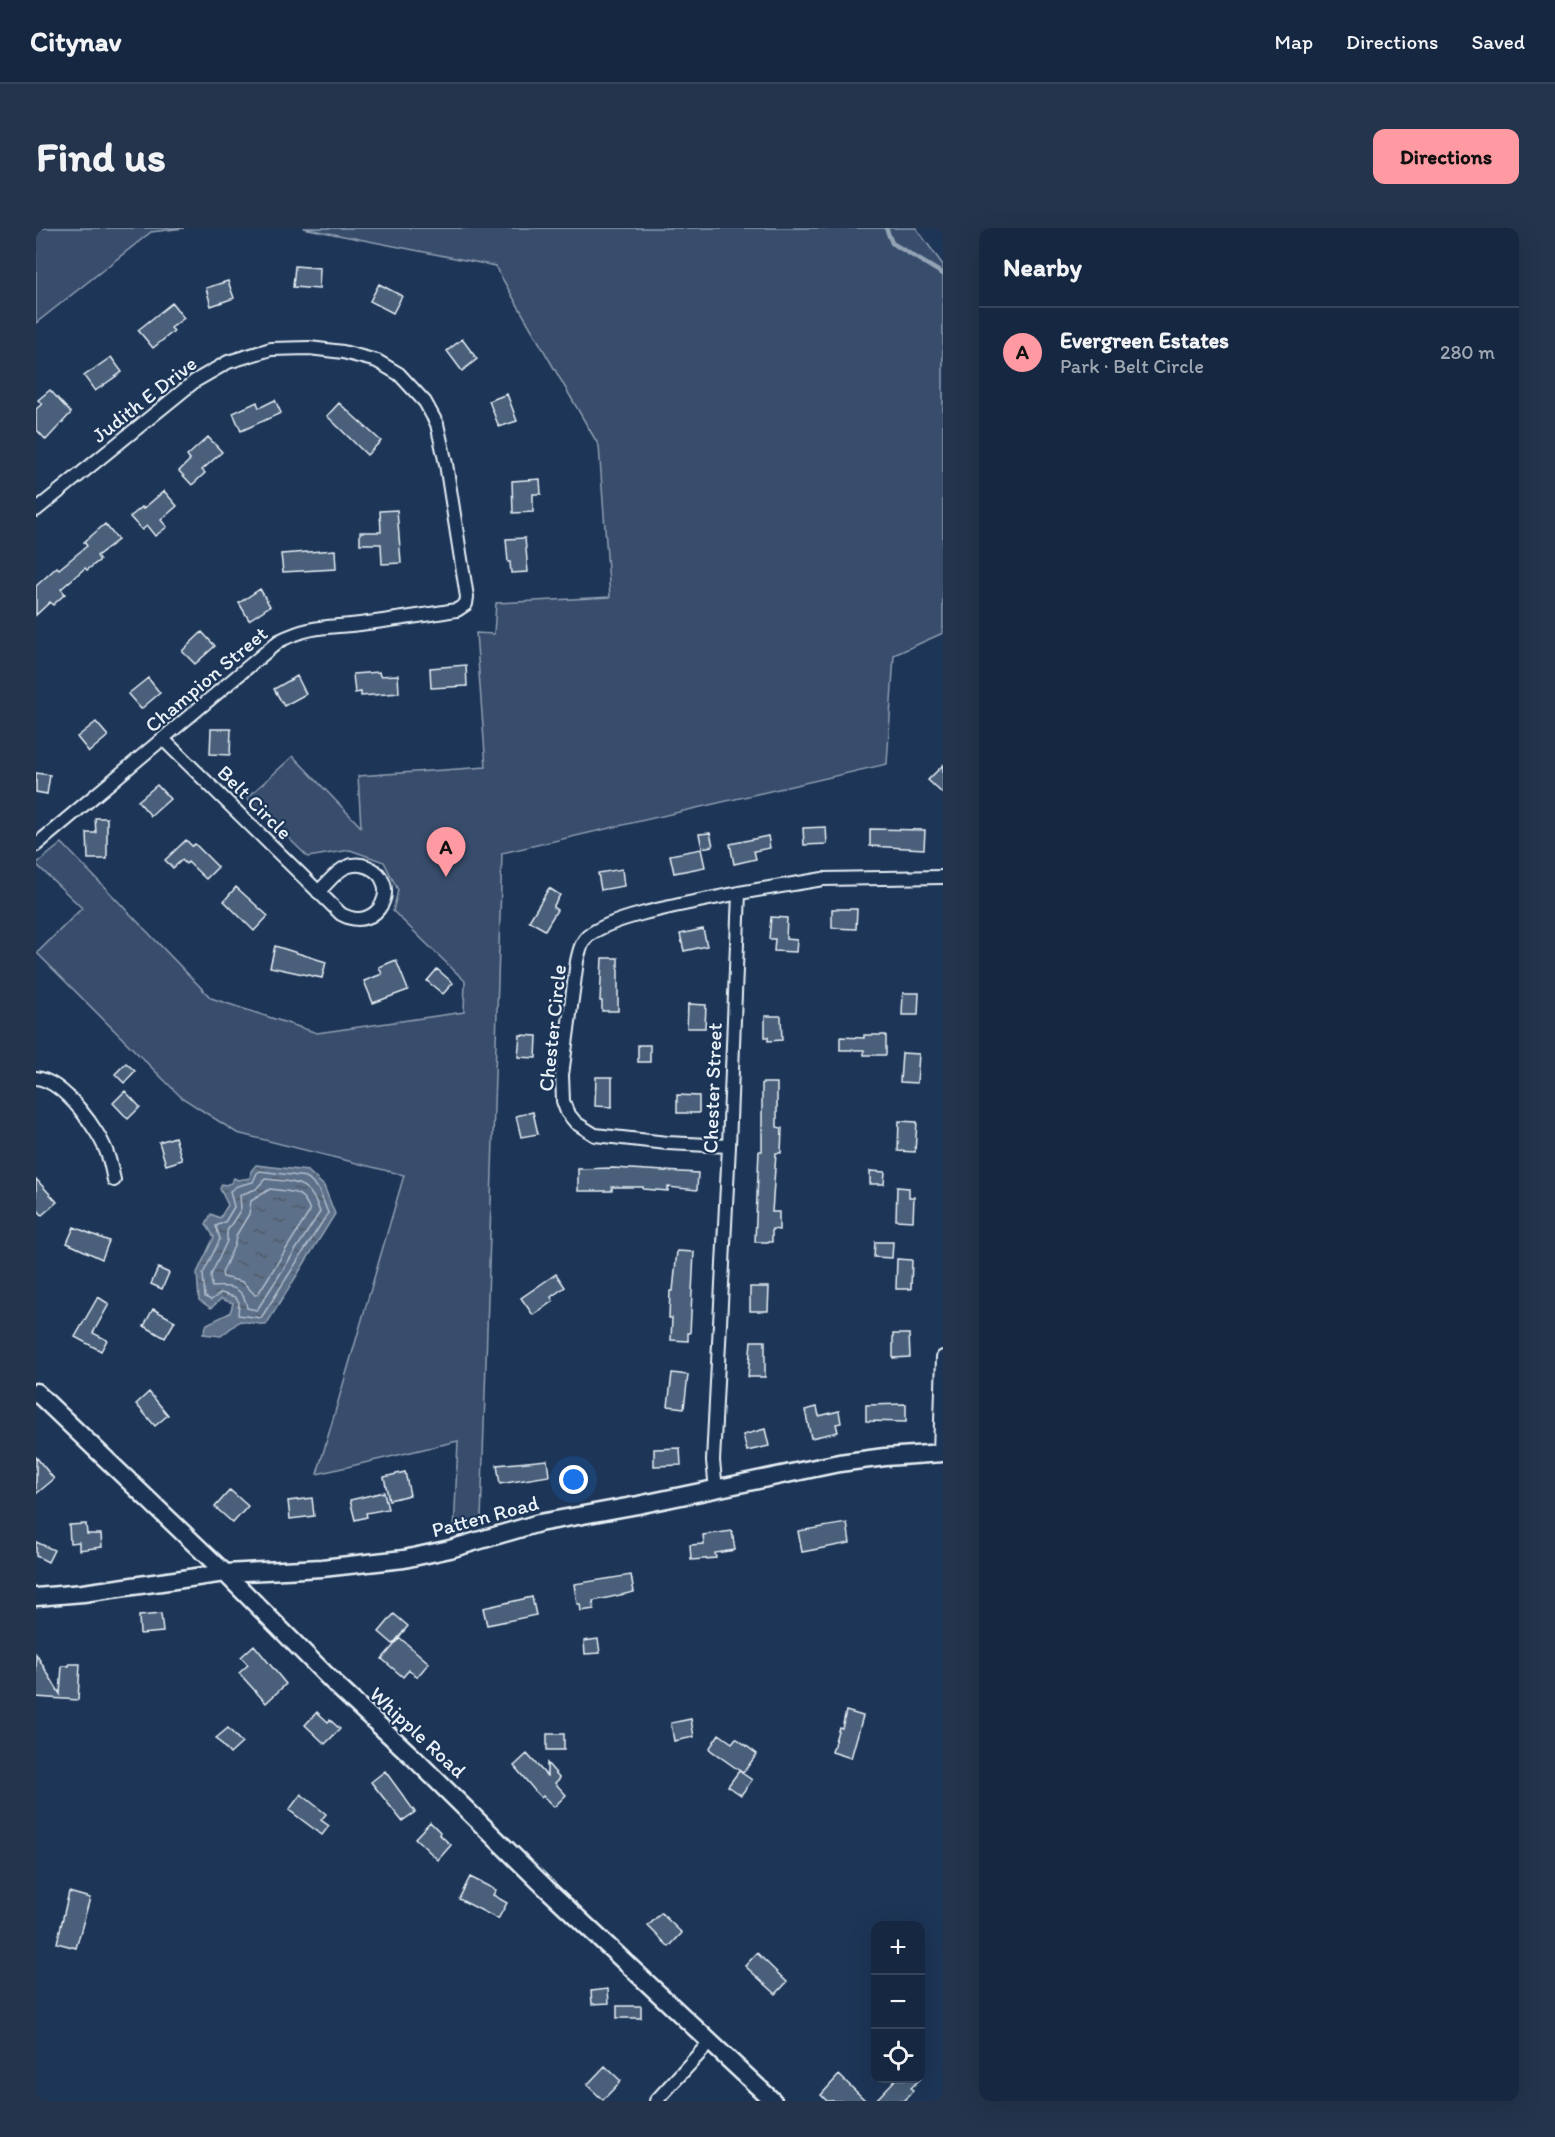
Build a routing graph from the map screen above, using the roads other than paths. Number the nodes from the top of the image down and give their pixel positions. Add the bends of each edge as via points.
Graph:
1 (36, 510) edge
2 (466, 604) joint
3 (164, 740) junction
4 (36, 846) edge
5 (943, 877) edge
6 (318, 892) junction
7 (739, 893) junction
8 (36, 1078) edge
9 (729, 1146) junction
10 (114, 1180) dead end
11 (943, 1357) edge
12 (36, 1392) edge
13 (941, 1453) edge
14 (716, 1489) junction
15 (225, 1573) junction
16 (36, 1597) edge
17 (710, 2042) junction
18 (656, 2101) edge
19 (773, 2101) edge

1 - 2 street, Judith E Drive via 195,381 228,362 271,349 343,352 377,361 399,374 425,402 437,424
2 - 3 street, Champion Street via 457,610 299,631 258,657
3 - 4 street, Champion Street
3 - 6 street, Belt Circle
5 - 7 street via 823,879
6 - 6 street, Belt Circle via 340,914 358,920 381,907 385,889 377,873 352,865
7 - 9 street, Chester Street
7 - 9 street, Chester Circle via 617,922 588,937 577,961 562,1075 567,1112 595,1135
8 - 10 street via 50,1082 82,1112 108,1155
9 - 14 street, Chester Street via 713,1461
11 - 13 street
12 - 15 street, Whipple Road
13 - 14 street, Patten Road via 850,1461
14 - 15 street, Patten Road via 539,1523 404,1559
15 - 16 street, Patten Road
15 - 17 street, Whipple Road via 337,1686
17 - 18 street
17 - 19 street, Whipple Road

